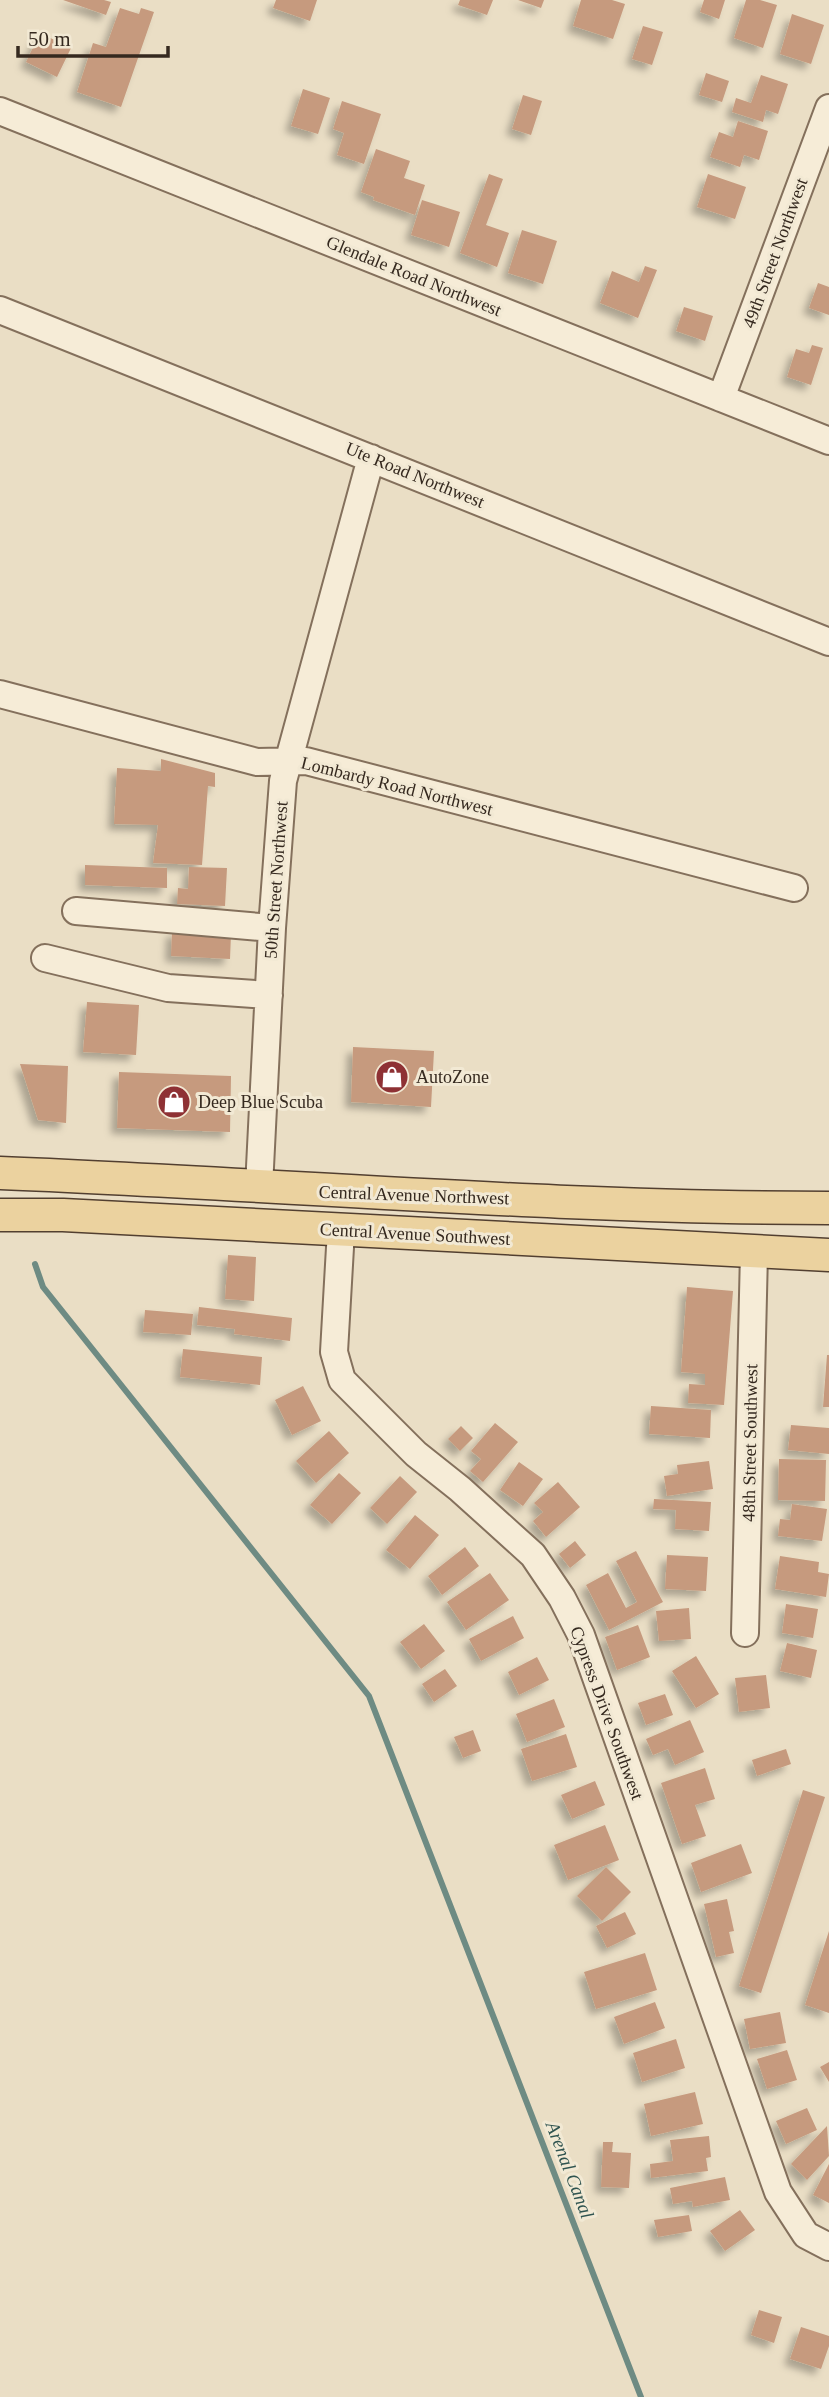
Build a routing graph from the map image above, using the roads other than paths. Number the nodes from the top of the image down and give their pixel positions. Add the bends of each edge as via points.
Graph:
1 (829, 108) edge
2 (0, 111) edge
3 (0, 310) edge
4 (721, 398) junction
5 (829, 441) edge
6 (371, 458) junction
7 (829, 642) edge
8 (0, 694) edge
9 (288, 760) junction
10 (794, 888) dead end
11 (76, 911) dead end
12 (272, 928) junction
13 (45, 958) dead end
14 (269, 995) junction
15 (0, 1173) edge
16 (259, 1187) junction
17 (829, 1208) edge
18 (0, 1215) edge
19 (341, 1230) junction
20 (754, 1253) junction
21 (829, 1255) edge
22 (745, 1633) dead end
23 (829, 2247) edge

1 - 4 street, 49th Street Northwest
2 - 4 street, Glendale Road Northwest
3 - 6 street, Ute Road Northwest
4 - 5 street, Glendale Road Northwest
6 - 7 street, Ute Road Northwest
6 - 9 street, 50th Street Northwest
8 - 9 street, Lombardy Road Northwest via 257,762
9 - 10 street, Lombardy Road Northwest
9 - 12 street, 50th Street Northwest via 280,802
11 - 12 street
12 - 14 street, 50th Street Northwest
13 - 14 street via 168,988
14 - 16 street, 50th Street Northwest
15 - 16 main road, Central Avenue Northwest
16 - 17 main road, Central Avenue Northwest
18 - 19 main road, Central Avenue Southwest
19 - 20 main road, Central Avenue Southwest
19 - 23 street, Cypress Drive Southwest via 334,1352 342,1380 416,1454 533,1555 562,1598 581,1635 778,2192 806,2235
20 - 21 main road, Central Avenue Southwest
20 - 22 street, 48th Street Southwest

